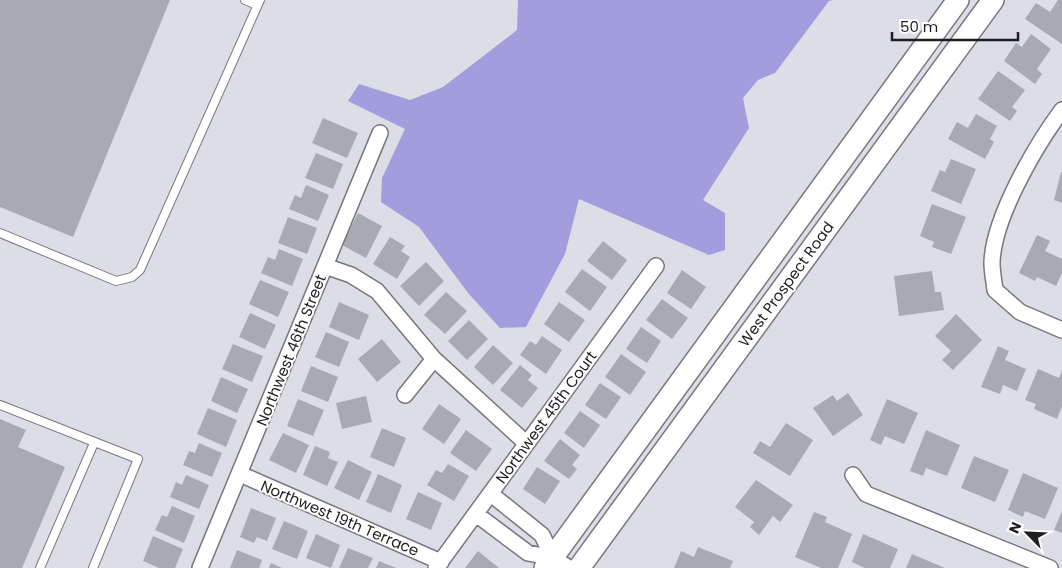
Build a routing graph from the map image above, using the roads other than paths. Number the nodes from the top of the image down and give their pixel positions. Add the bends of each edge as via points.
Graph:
1 (245, 0) edge
2 (958, 0) edge
3 (993, 0) edge
4 (258, 3) edge
5 (1060, 115) edge
6 (380, 133) dead end
7 (0, 233) edge
8 (325, 266) junction
9 (656, 266) dead end
10 (1062, 330) edge
11 (434, 359) junction
12 (405, 395) dead end
13 (0, 405) edge
14 (94, 443) junction
15 (526, 444) junction
16 (240, 474) junction
17 (853, 475) dead end
18 (491, 494) junction
19 (476, 514) junction
20 (556, 564) edge
21 (438, 565) edge
22 (40, 568) edge
23 (93, 568) edge
24 (200, 568) edge
25 (579, 568) edge
26 (1050, 568) edge

1 - 4 lane
2 - 20 main road, West Prospect Road
3 - 25 main road, West Prospect Road
4 - 7 lane via 140,270 132,277 116,280
5 - 10 street via 1026,164 1000,226 992,262 995,290 1020,312
6 - 8 street, Northwest 46th Street
8 - 11 street via 351,275 377,291
8 - 16 street, Northwest 46th Street
9 - 15 street, Northwest 45th Court
11 - 12 street
11 - 15 street
13 - 14 lane
14 - 22 lane
14 - 23 lane via 138,459
15 - 18 street, Northwest 45th Court
16 - 21 street, Northwest 19th Terrace
16 - 24 street, Northwest 46th Street
17 - 26 street via 866,494
18 - 19 street, Northwest 45th Court
18 - 20 street via 542,535
19 - 20 street via 528,553
19 - 21 street, Northwest 45th Court

